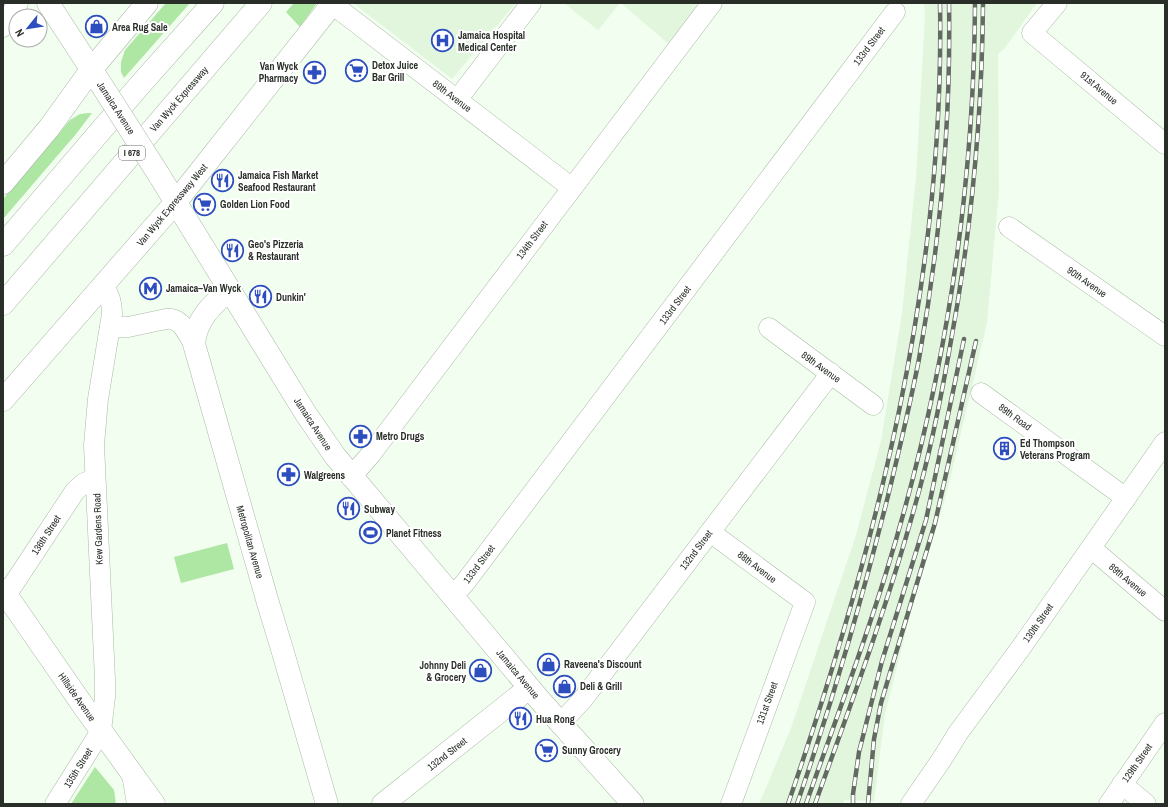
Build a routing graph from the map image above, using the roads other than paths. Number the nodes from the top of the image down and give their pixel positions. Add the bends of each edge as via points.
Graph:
1 (18, 3) edge
2 (48, 3) edge
3 (147, 3) edge
4 (213, 3) edge
5 (262, 3) edge
6 (531, 3) edge
7 (712, 3) edge
8 (1058, 3) edge
9 (332, 4) edge
10 (895, 12) dead end
11 (3, 27) edge
12 (91, 70) junction
13 (457, 100) junction
14 (1165, 144) edge
15 (3, 184) edge
16 (572, 188) junction
17 (175, 203) junction
18 (1009, 228) dead end
19 (3, 245) edge
20 (104, 287) junction
21 (230, 290) junction
22 (3, 304) edge
23 (110, 327) junction
24 (769, 328) dead end
25 (1165, 336) edge
26 (194, 344) junction
27 (831, 373) junction
28 (981, 393) dead end
29 (3, 400) edge
30 (873, 405) dead end
31 (1165, 442) edge
32 (351, 477) junction
33 (96, 479) junction
34 (1126, 498) junction
35 (710, 532) junction
36 (1091, 548) junction
37 (4, 595) edge
38 (452, 596) junction
39 (805, 602) joint
40 (1165, 611) edge
41 (529, 688) junction
42 (1165, 723) edge
43 (560, 724) junction
44 (101, 731) junction
45 (132, 774) junction
46 (1122, 784) junction
47 (55, 804) edge
48 (137, 804) edge
49 (154, 804) edge
50 (327, 804) edge
51 (383, 804) edge
52 (632, 804) edge
53 (731, 804) edge
54 (911, 804) edge
55 (1108, 804) edge
56 (1146, 804) edge

1 - 11 street
2 - 12 main road, Jamaica Avenue
3 - 12 main road
4 - 19 main road
5 - 22 main road, Van Wyck Expressway / I 678
6 - 13 street
7 - 16 street, 134th Street
8 - 14 street, 91st Avenue via 1032,32
9 - 13 street, 89th Avenue
9 - 17 main road, Van Wyck Expressway West
10 - 38 street, 133rd Street via 464,584
12 - 15 main road via 49,128
12 - 17 main road, Jamaica Avenue, bridge
13 - 16 street, 89th Avenue
16 - 32 street, 134th Street
17 - 20 main road, Van Wyck Expressway West
17 - 21 main road, Jamaica Avenue
18 - 25 street, 90th Avenue
20 - 23 street, Kew Gardens Road via 111,302
20 - 29 main road, Van Wyck Expressway West
21 - 26 main road, Metropolitan Avenue via 215,302 200,321
21 - 32 main road, Jamaica Avenue via 306,414
23 - 26 street via 128,327 173,319 182,325
23 - 33 street, Kew Gardens Road via 94,433
24 - 27 street, 89th Avenue
26 - 50 main road, Metropolitan Avenue
27 - 30 street, 89th Avenue
27 - 35 street, 132nd Street
28 - 34 street, 89th Road
31 - 34 street, 130th Street
32 - 38 main road, Jamaica Avenue
33 - 37 street, 136th Street via 84,483 75,491
33 - 44 street, Kew Gardens Road via 105,697
34 - 36 street, 130th Street
35 - 39 street, 88th Avenue
35 - 43 street, 132nd Street via 583,699
36 - 40 street, 89th Avenue
36 - 54 street, 130th Street
37 - 44 main road, Hillside Avenue
38 - 41 main road, Jamaica Avenue
39 - 53 street, 131st Street
41 - 43 main road, Jamaica Avenue
41 - 51 main road, 132nd Street
42 - 46 street, 129th Street
43 - 52 main road, Jamaica Avenue
44 - 45 main road, Hillside Avenue
44 - 47 street, 135th Street
45 - 48 street
45 - 49 main road, Hillside Avenue
46 - 55 street, 129th Street
46 - 56 street

